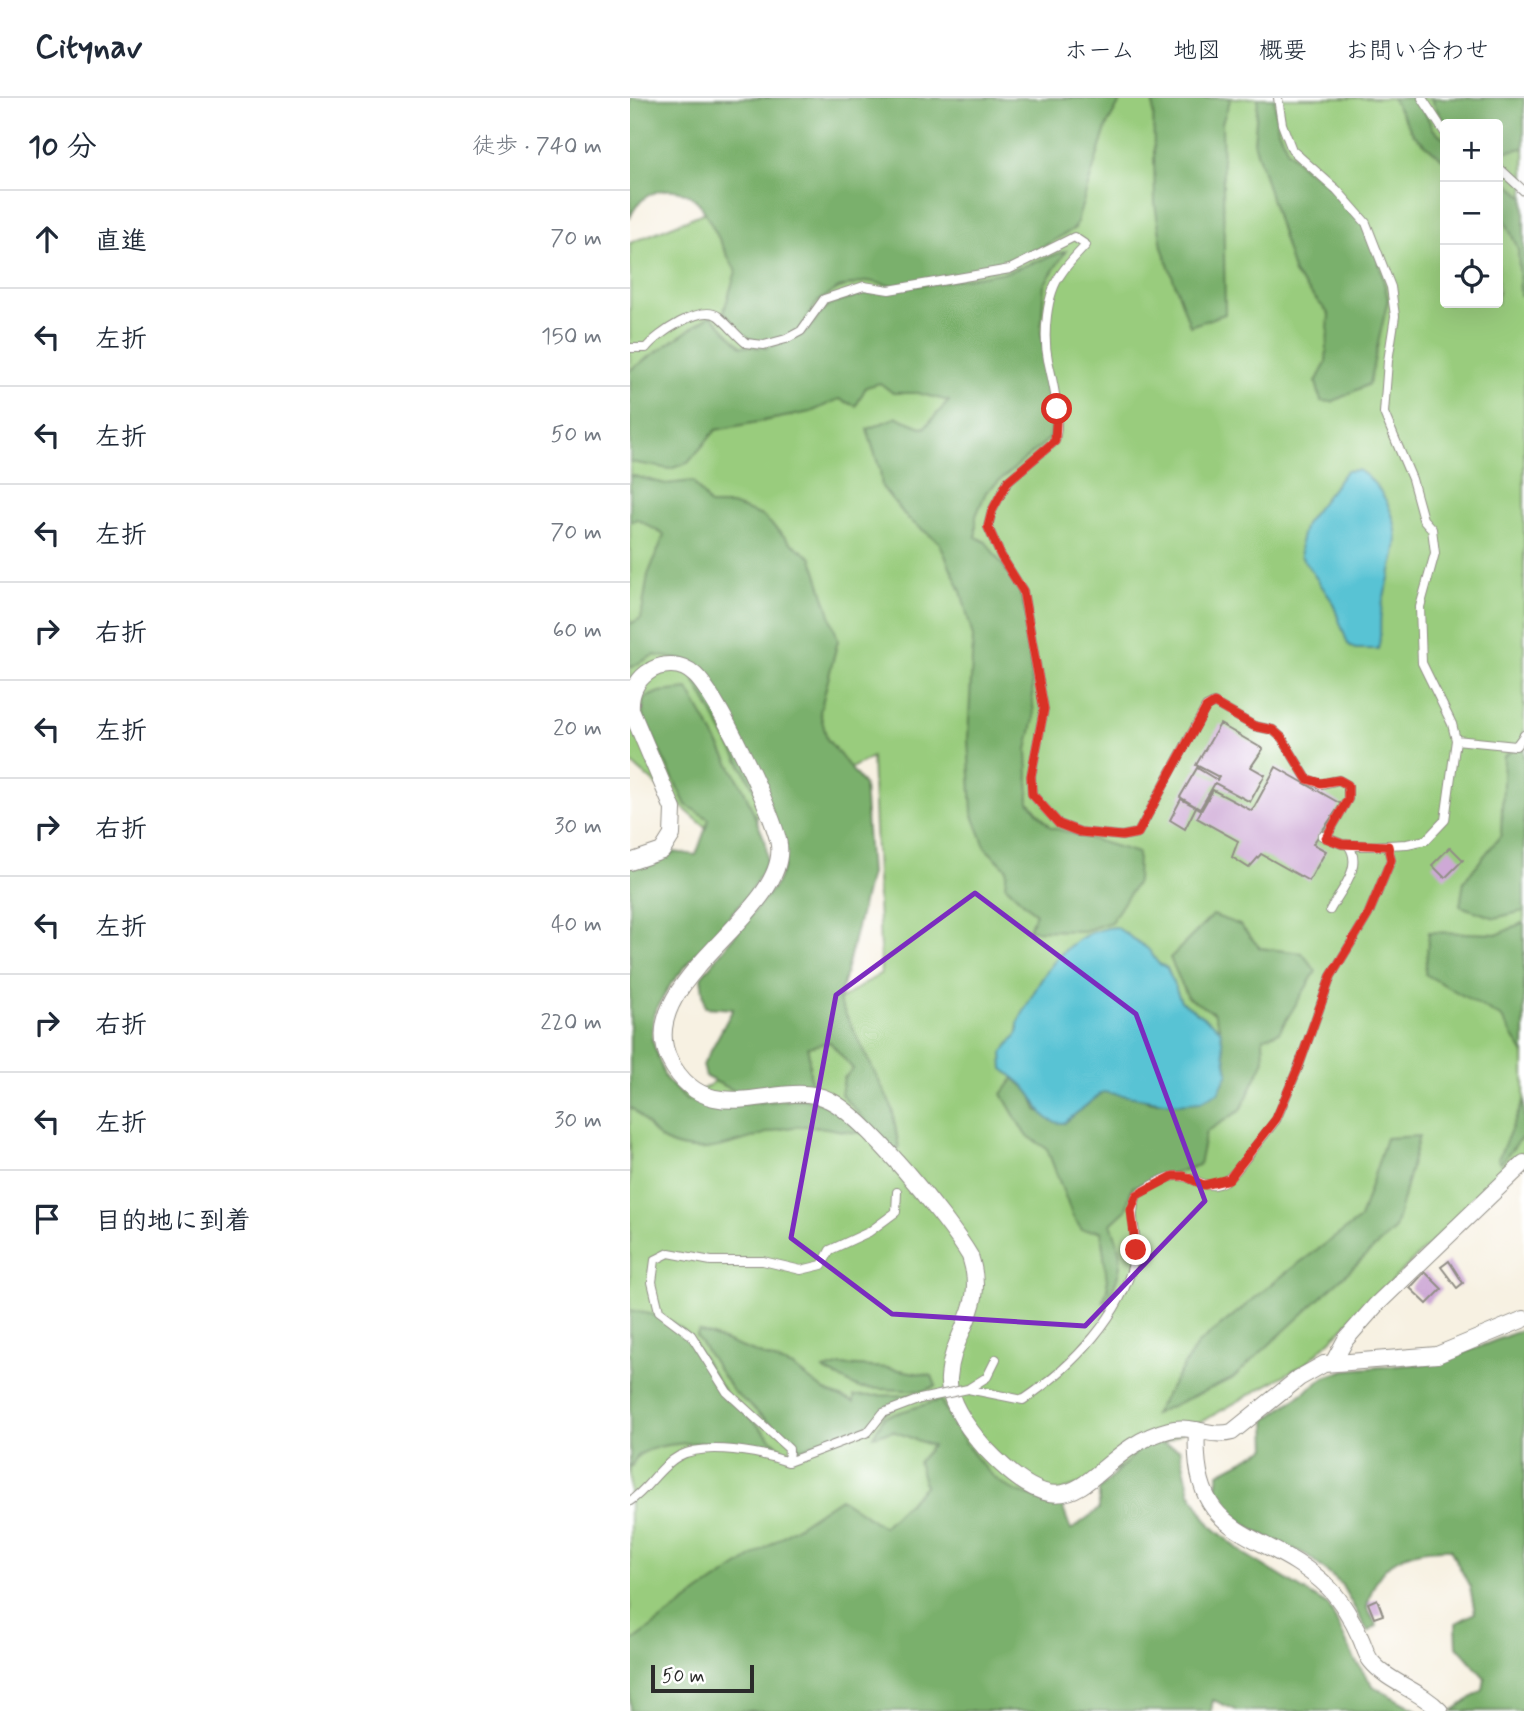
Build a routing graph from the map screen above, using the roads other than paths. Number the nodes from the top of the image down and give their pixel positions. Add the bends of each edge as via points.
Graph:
1 (1278, 98) edge
2 (1422, 98) edge
3 (1440, 125) edge
4 (1503, 172) edge
5 (1524, 191) edge
6 (630, 348) edge
7 (1524, 735) edge
8 (1456, 740) junction
9 (1348, 845) junction
10 (1388, 846) junction
11 (630, 862) edge
12 (1330, 910) dead end
13 (1524, 1163) edge
14 (897, 1192) dead end
15 (1524, 1319) edge
16 (996, 1359) dead end
17 (1334, 1361) junction
18 (968, 1389) junction
19 (1197, 1430) junction
20 (788, 1462) junction
21 (630, 1501) edge
22 (1440, 1711) edge

1 - 8 lane via 1292,150 1367,223 1391,287 1395,316 1384,413 1423,519 1432,529 1435,553 1420,607 1422,663
2 - 3 lane
4 - 5 lane
6 - 9 lane via 646,348 674,326 703,313 716,315 746,343 776,343 801,331 824,299 864,286 889,290 1010,268 1074,237 1086,245 1059,275 1050,301 1048,358 1056,399 1055,441 1008,481 988,527 1023,591 1044,709 1031,776 1032,794 1059,824 1080,832 1138,833 1206,708 1214,703 1254,726 1273,730 1307,779 1321,783 1339,780 1348,785 1348,799 1324,837
7 - 8 lane via 1516,746
8 - 10 lane via 1445,820 1426,840
9 - 10 lane
9 - 12 lane via 1355,853 1355,865
10 - 18 lane via 1391,860 1368,915 1331,976 1276,1119 1236,1171 1229,1179 1204,1185 1173,1176 1137,1195 1131,1210 1136,1250 1130,1273 1113,1308 1076,1359 1023,1400
11 - 19 street via 662,851 675,825 631,700 639,680 648,672 658,666 683,667 704,684 717,706 765,806 779,843 779,860 766,887 671,1003 666,1048 677,1072 695,1088 729,1101 804,1094 827,1098 852,1114 876,1139 963,1244 978,1278 949,1385 972,1431 1013,1477 1028,1486 1063,1493 1080,1488 1143,1439 1172,1429
13 - 17 street via 1376,1305 1346,1339
14 - 20 lane via 896,1212 869,1232 830,1250 822,1265 801,1270 763,1261 711,1261 669,1253 655,1260 652,1282 659,1311 691,1335 727,1391 789,1449
15 - 17 street via 1437,1355
16 - 18 lane via 987,1377
17 - 19 street via 1312,1369 1232,1432 1219,1436
18 - 20 lane, bridge via 883,1413 868,1432
19 - 22 street via 1195,1463 1216,1513 1230,1527 1307,1569 1331,1589 1370,1660
20 - 21 lane via 759,1451 696,1451 679,1456

